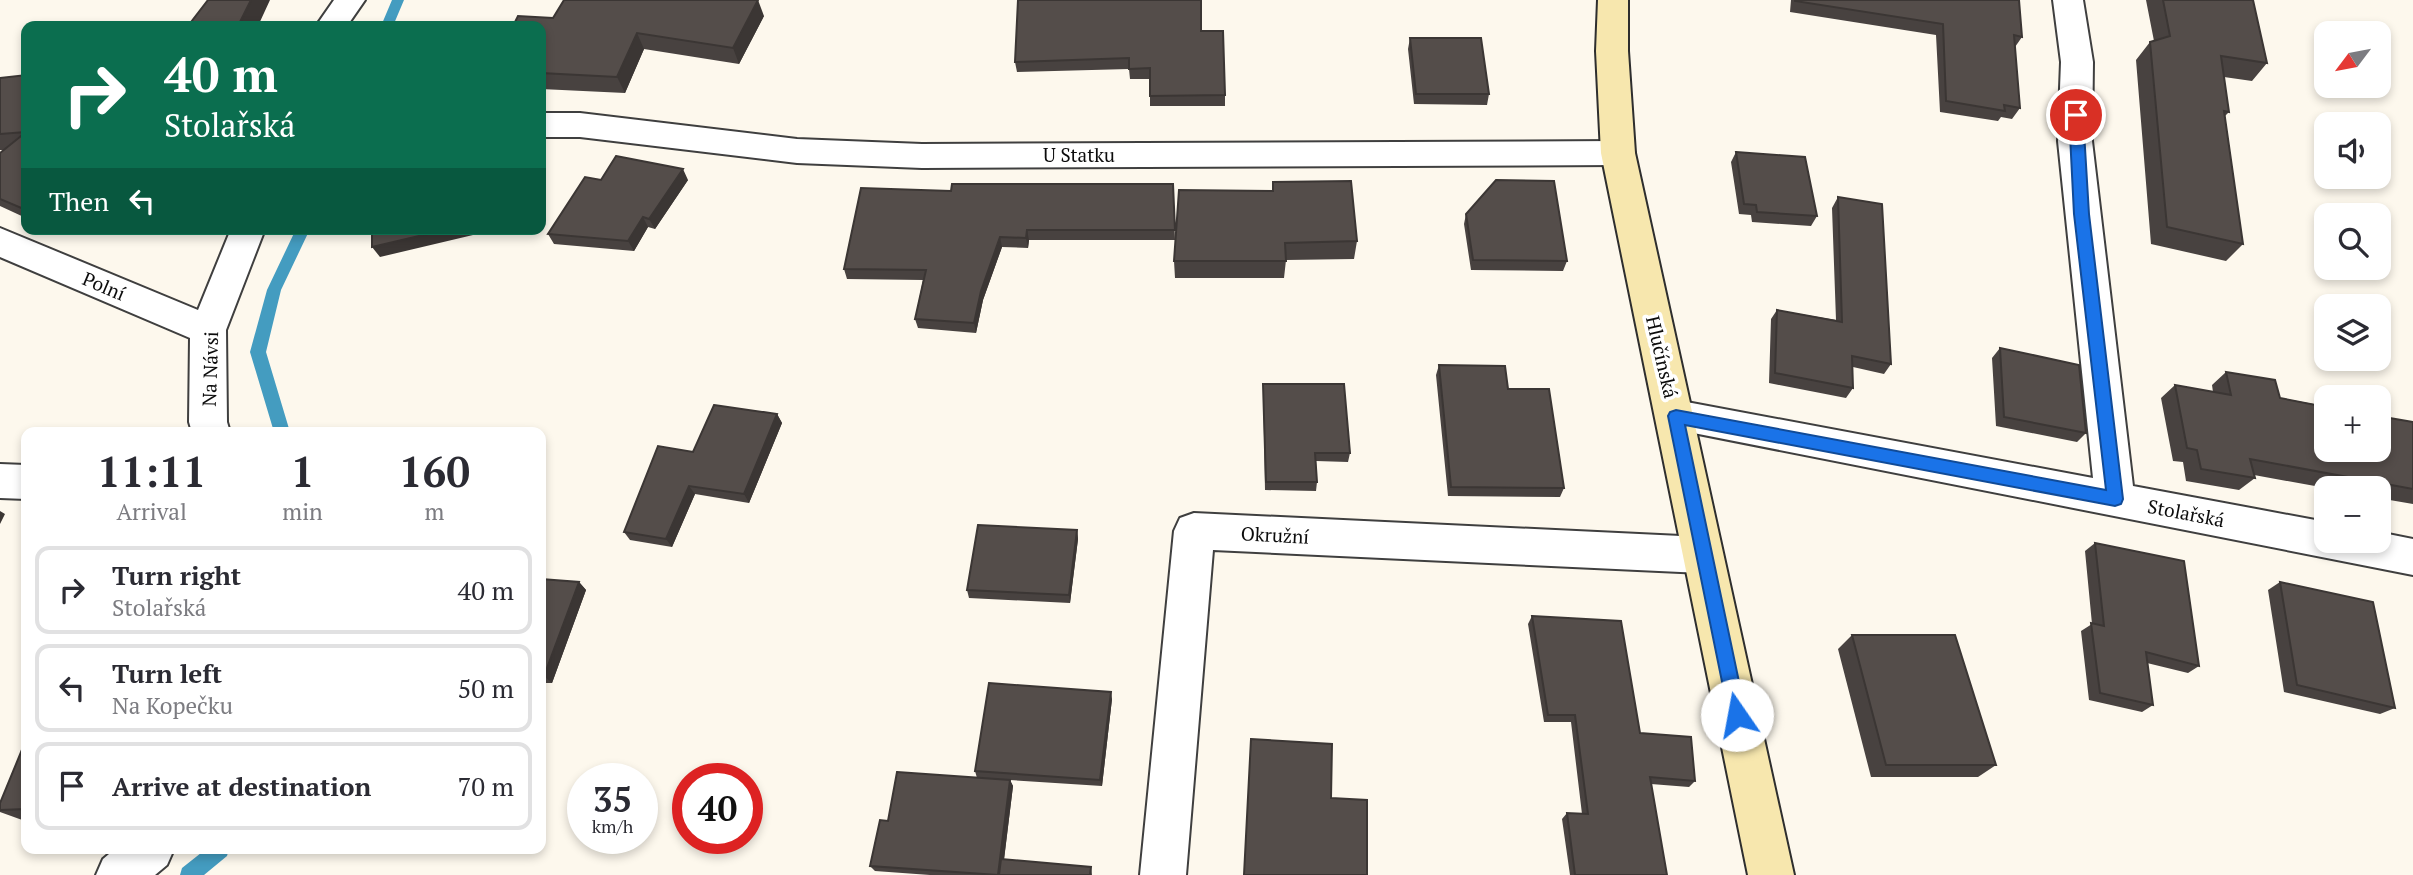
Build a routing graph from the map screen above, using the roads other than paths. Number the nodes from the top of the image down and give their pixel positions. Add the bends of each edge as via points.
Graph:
1 (350, 0) edge
2 (1613, 0) edge
3 (2068, 0) edge
4 (335, 21) edge
5 (546, 125) edge
6 (1618, 153) junction
7 (246, 235) edge
8 (0, 242) edge
9 (208, 330) junction
10 (1676, 416) junction
11 (210, 427) edge
12 (0, 481) edge
13 (21, 481) edge
14 (2115, 499) junction
15 (2314, 537) edge
16 (2391, 553) edge
17 (1702, 555) junction
18 (2413, 557) edge
19 (145, 854) edge
20 (119, 875) edge
21 (1163, 875) edge
22 (1771, 875) edge

1 - 4 street
2 - 6 street, Hlučínská
3 - 14 street via 2077,62 2075,141
5 - 6 street, U Statku via 580,125 797,151 922,156
6 - 10 street, Hlučínská
7 - 9 street, Na Návsi
8 - 9 street, Polní
9 - 11 street, Na Návsi
10 - 14 street, Stolařská
10 - 17 street, Hlučínská
12 - 13 street
14 - 15 street, Stolařská
16 - 18 street, Stolařská
17 - 21 street, Okružní via 1194,531
17 - 22 street, Hlučínská
19 - 20 street

